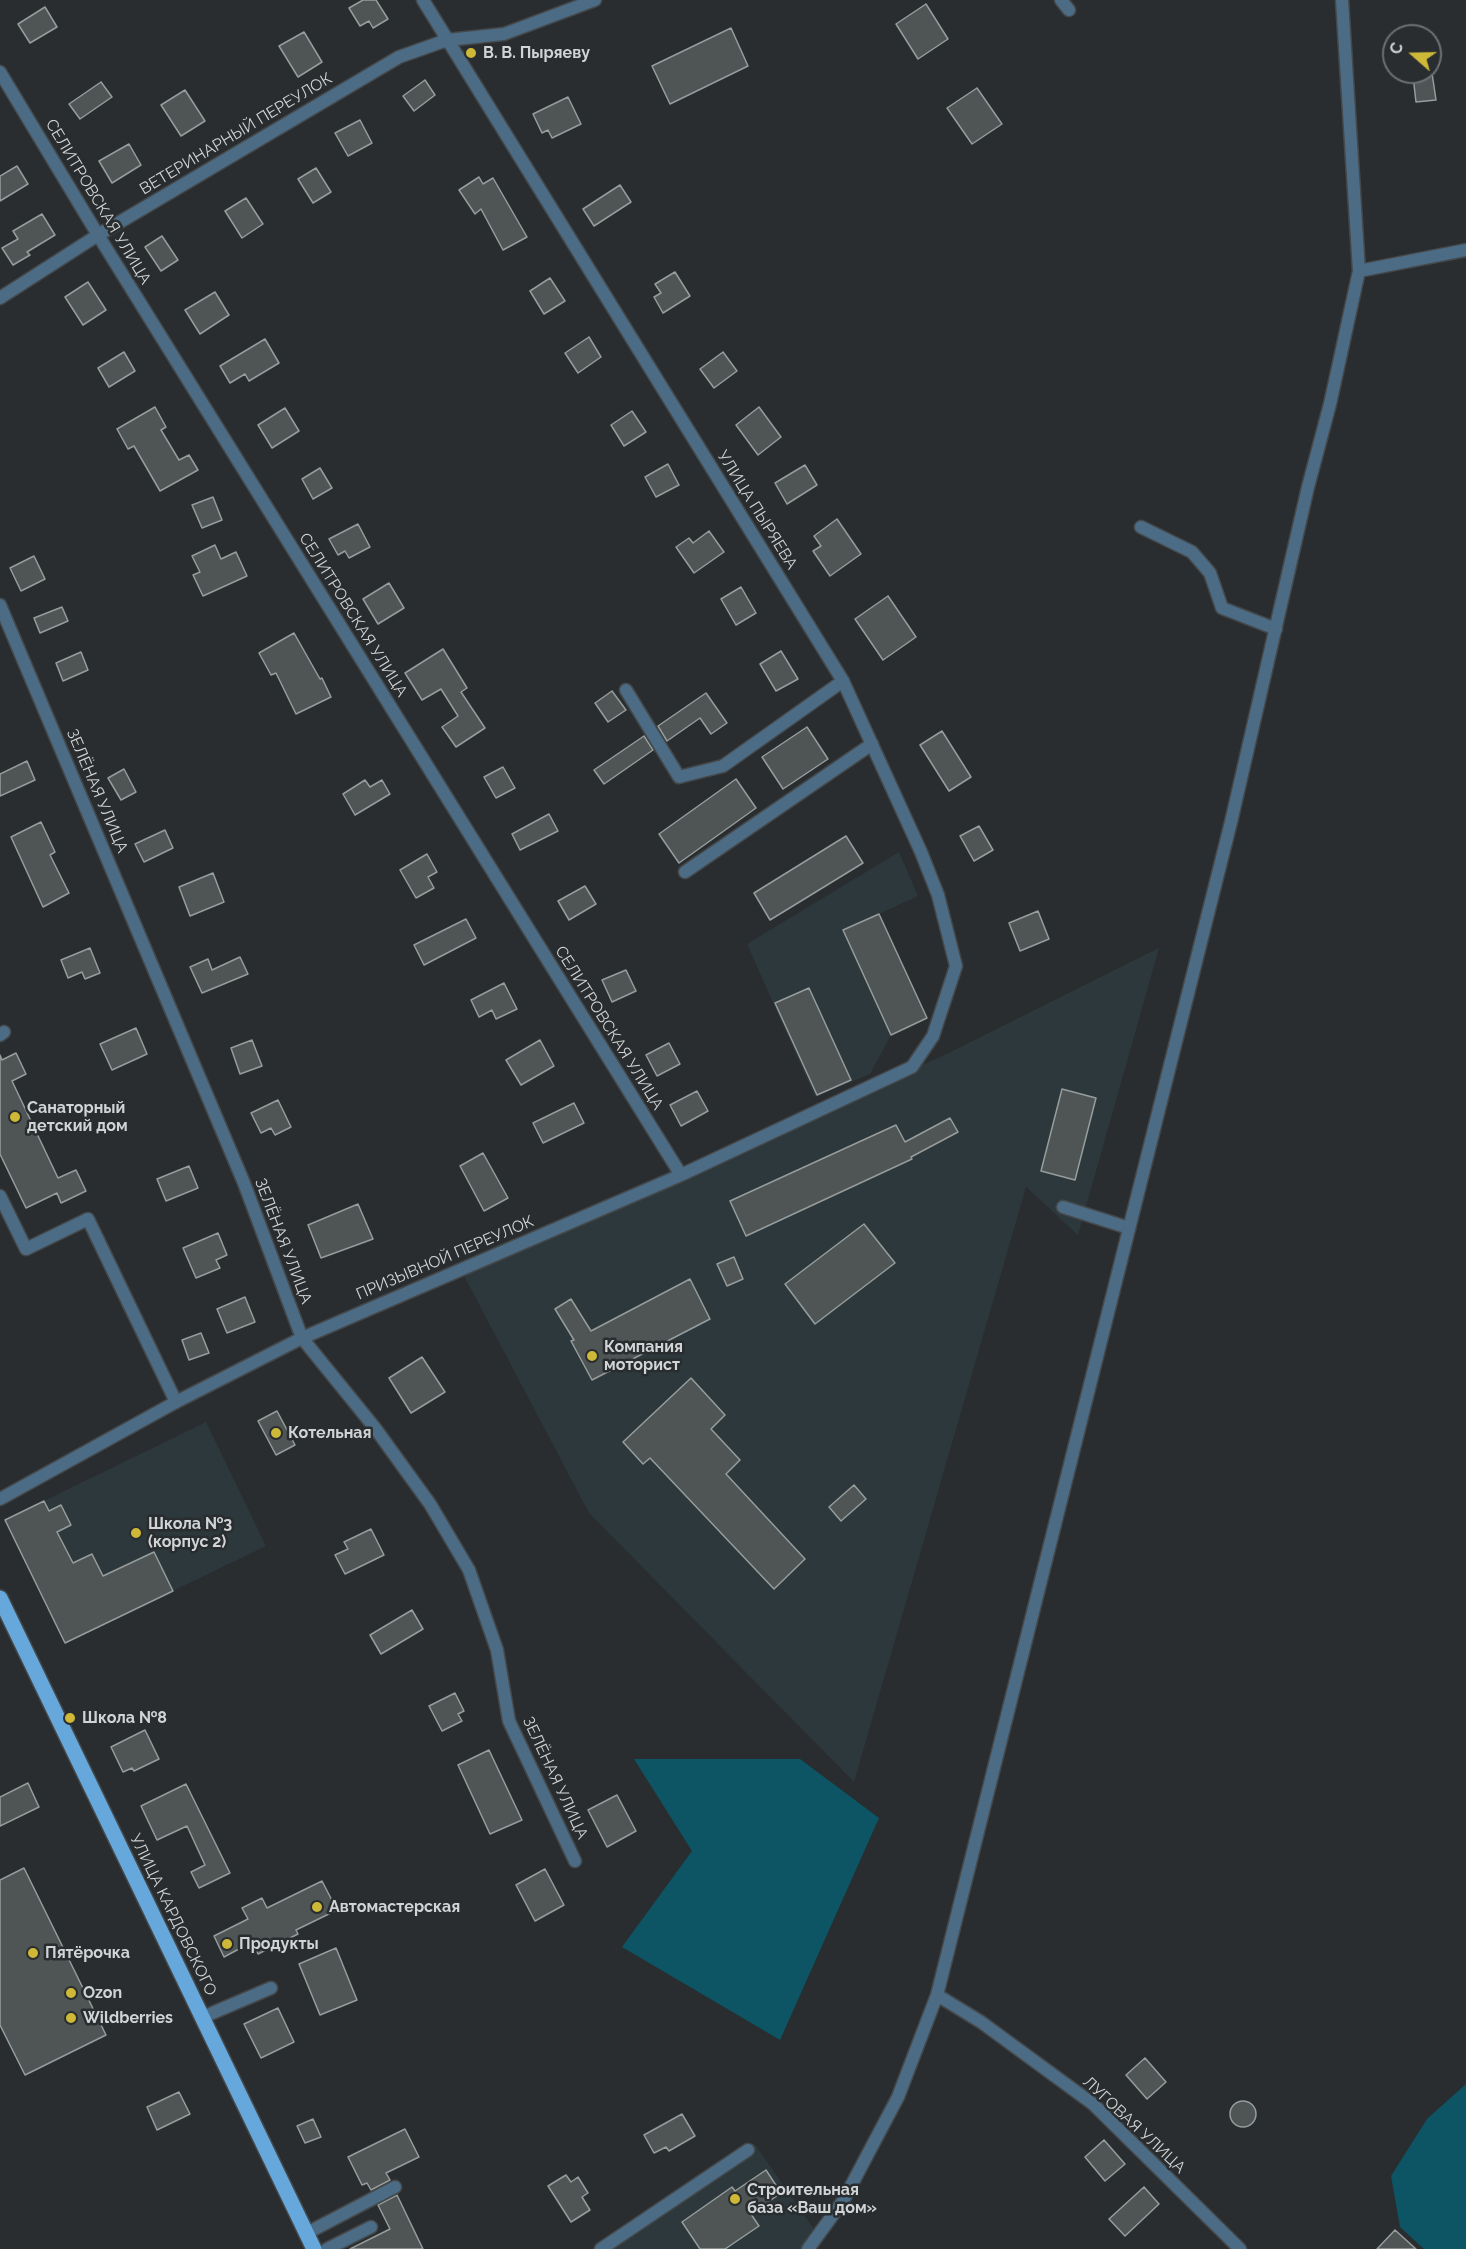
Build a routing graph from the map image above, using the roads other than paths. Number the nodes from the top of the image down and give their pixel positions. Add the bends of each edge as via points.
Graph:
1 (423, 0) edge
2 (595, 0) edge
3 (1342, 0) edge
4 (447, 40) junction
5 (0, 72) edge
6 (98, 235) junction
7 (1466, 250) edge
8 (1359, 271) junction
9 (0, 298) edge
10 (1141, 527) dead end
11 (0, 605) edge
12 (1275, 629) junction
13 (843, 681) junction
14 (626, 690) dead end
15 (872, 744) junction
16 (685, 872) dead end
17 (912, 1067) joint
18 (681, 1175) junction
19 (0, 1196) edge
20 (1063, 1206) dead end
21 (1129, 1228) junction
22 (302, 1338) junction
23 (176, 1402) junction
24 (0, 1498) edge
25 (0, 1598) edge
26 (574, 1861) dead end
27 (271, 1988) dead end
28 (937, 1995) junction
29 (203, 2017) junction
30 (748, 2150) dead end
31 (395, 2187) dead end
32 (371, 2227) dead end
33 (307, 2233) junction
34 (314, 2249) edge
35 (327, 2249) edge
36 (601, 2249) edge
37 (808, 2249) edge
38 (1240, 2249) edge

1 - 4 street, УЛИЦА ПЫРЯЕВА
2 - 4 street, ВЕТЕРИНАРНЫЙ ПЕРЕУЛОК via 504,34
3 - 8 street
4 - 6 street, ВЕТЕРИНАРНЫЙ ПЕРЕУЛОК via 399,57
4 - 13 street, УЛИЦА ПЫРЯЕВА
5 - 6 street, СЕЛИТРОВСКАЯ УЛИЦА
6 - 9 street, ВЕТЕРИНАРНЫЙ ПЕРЕУЛОК
6 - 18 street, СЕЛИТРОВСКАЯ УЛИЦА
7 - 8 street
8 - 12 street
10 - 12 street via 1192,552 1210,573 1222,608
11 - 22 street, ЗЕЛЁНАЯ УЛИЦА via 244,1183
12 - 21 street
13 - 14 street via 723,766 679,777
13 - 15 street, УЛИЦА ПЫРЯЕВА
15 - 16 street
15 - 17 street, УЛИЦА ПЫРЯЕВА via 938,895 956,966 933,1036
17 - 18 street, ПРИЗЫВНОЙ ПЕРЕУЛОК
18 - 22 street, ПРИЗЫВНОЙ ПЕРЕУЛОК
19 - 23 street via 26,1249 88,1219
20 - 21 street
21 - 28 street
22 - 23 street, ПРИЗЫВНОЙ ПЕРЕУЛОК
22 - 26 street, ЗЕЛЁНАЯ УЛИЦА via 375,1428 430,1504 470,1570 498,1650 509,1721
23 - 24 street, ПРИЗЫВНОЙ ПЕРЕУЛОК
25 - 29 main road, УЛИЦА КАРДОВСКОГО
27 - 29 street
28 - 37 street via 898,2097 843,2201
28 - 38 street, ЛУГОВАЯ УЛИЦА via 981,2022 1093,2104
29 - 33 main road, УЛИЦА КАРДОВСКОГО
30 - 36 street
31 - 33 street
32 - 35 street
33 - 34 main road, УЛИЦА КАРДОВСКОГО

